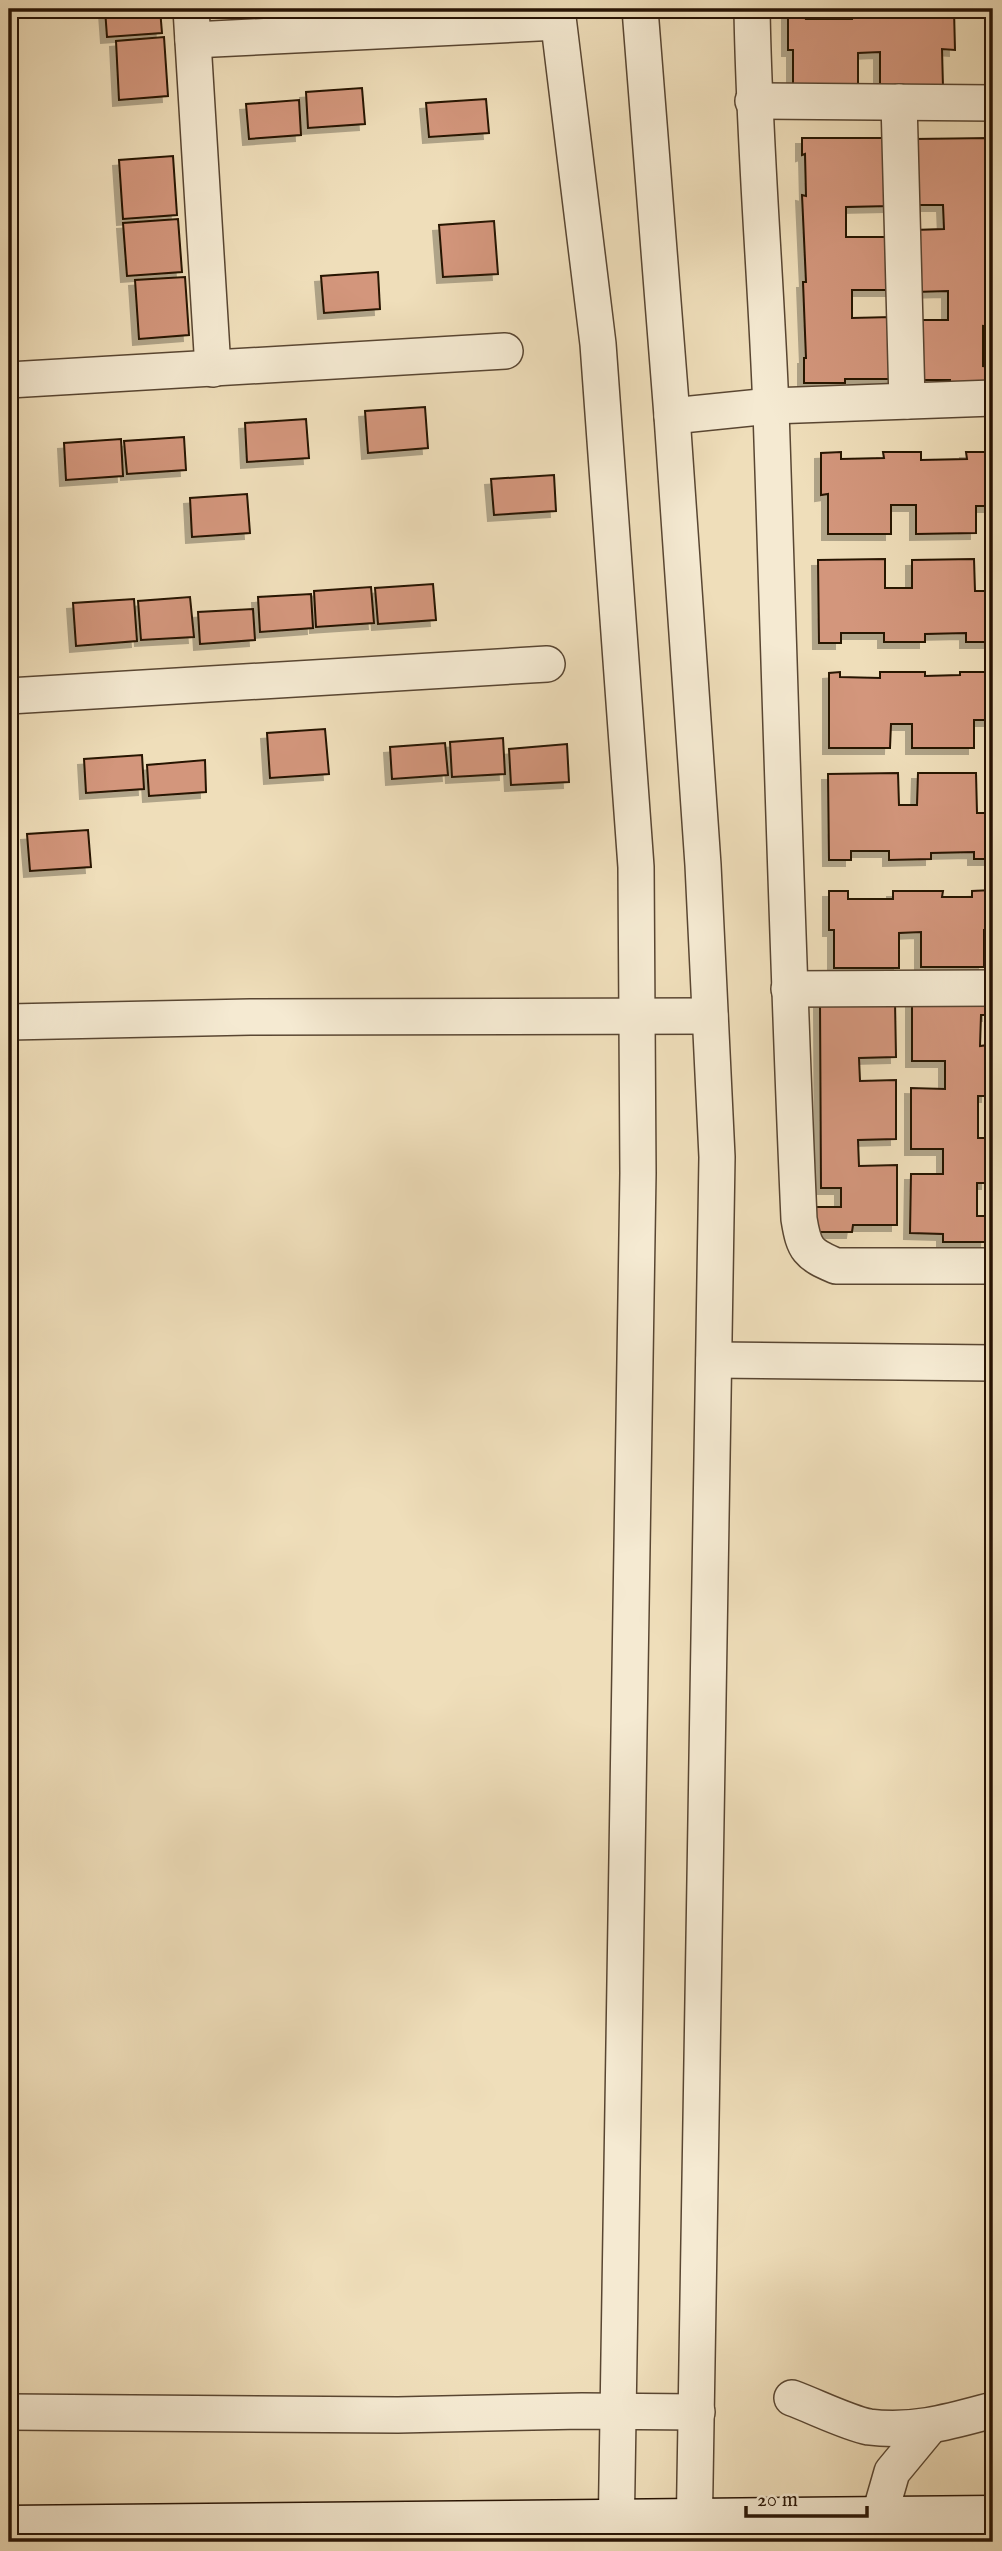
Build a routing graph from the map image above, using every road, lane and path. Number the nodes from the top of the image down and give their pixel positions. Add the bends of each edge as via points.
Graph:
1 (640, 9) edge
2 (752, 9) edge
3 (557, 15) edge
4 (192, 24) edge
5 (753, 101) junction
6 (899, 102) junction
7 (993, 103) edge
8 (505, 351) dead end
9 (213, 369) junction
10 (9, 380) edge
11 (993, 398) edge
12 (907, 401) junction
13 (771, 406) junction
14 (672, 416) junction
15 (547, 664) dead end
16 (9, 696) edge
17 (993, 988) edge
18 (789, 989) junction
19 (637, 1015) junction
20 (710, 1016) junction
21 (9, 1022) edge
22 (993, 1266) edge
23 (714, 1360) junction
24 (993, 1363) edge
25 (792, 2398) dead end
26 (993, 2410) edge
27 (9, 2412) edge
28 (697, 2412) junction
29 (619, 2413) junction
30 (930, 2426) junction
31 (993, 2515) edge
32 (879, 2516) junction
33 (9, 2525) edge
34 (617, 2531) edge
35 (695, 2531) edge

1 - 14 street
2 - 5 street
3 - 4 street
3 - 19 street via 598,344 636,867
4 - 9 street
5 - 6 street
5 - 13 street
6 - 7 street
6 - 12 street
8 - 9 street
9 - 10 street
11 - 12 street
12 - 13 street
13 - 14 street
13 - 18 street
14 - 20 street
15 - 16 street
17 - 18 street
18 - 22 street via 803,1242 818,1258 836,1266
19 - 20 street
19 - 21 street
19 - 29 street
20 - 23 street via 717,1157
23 - 24 street
23 - 28 street
25 - 30 street via 867,2426
26 - 30 street
27 - 29 street
28 - 29 street
28 - 35 street
29 - 34 street
30 - 32 street via 892,2472
31 - 32 street
32 - 35 street
33 - 34 street
34 - 35 street

